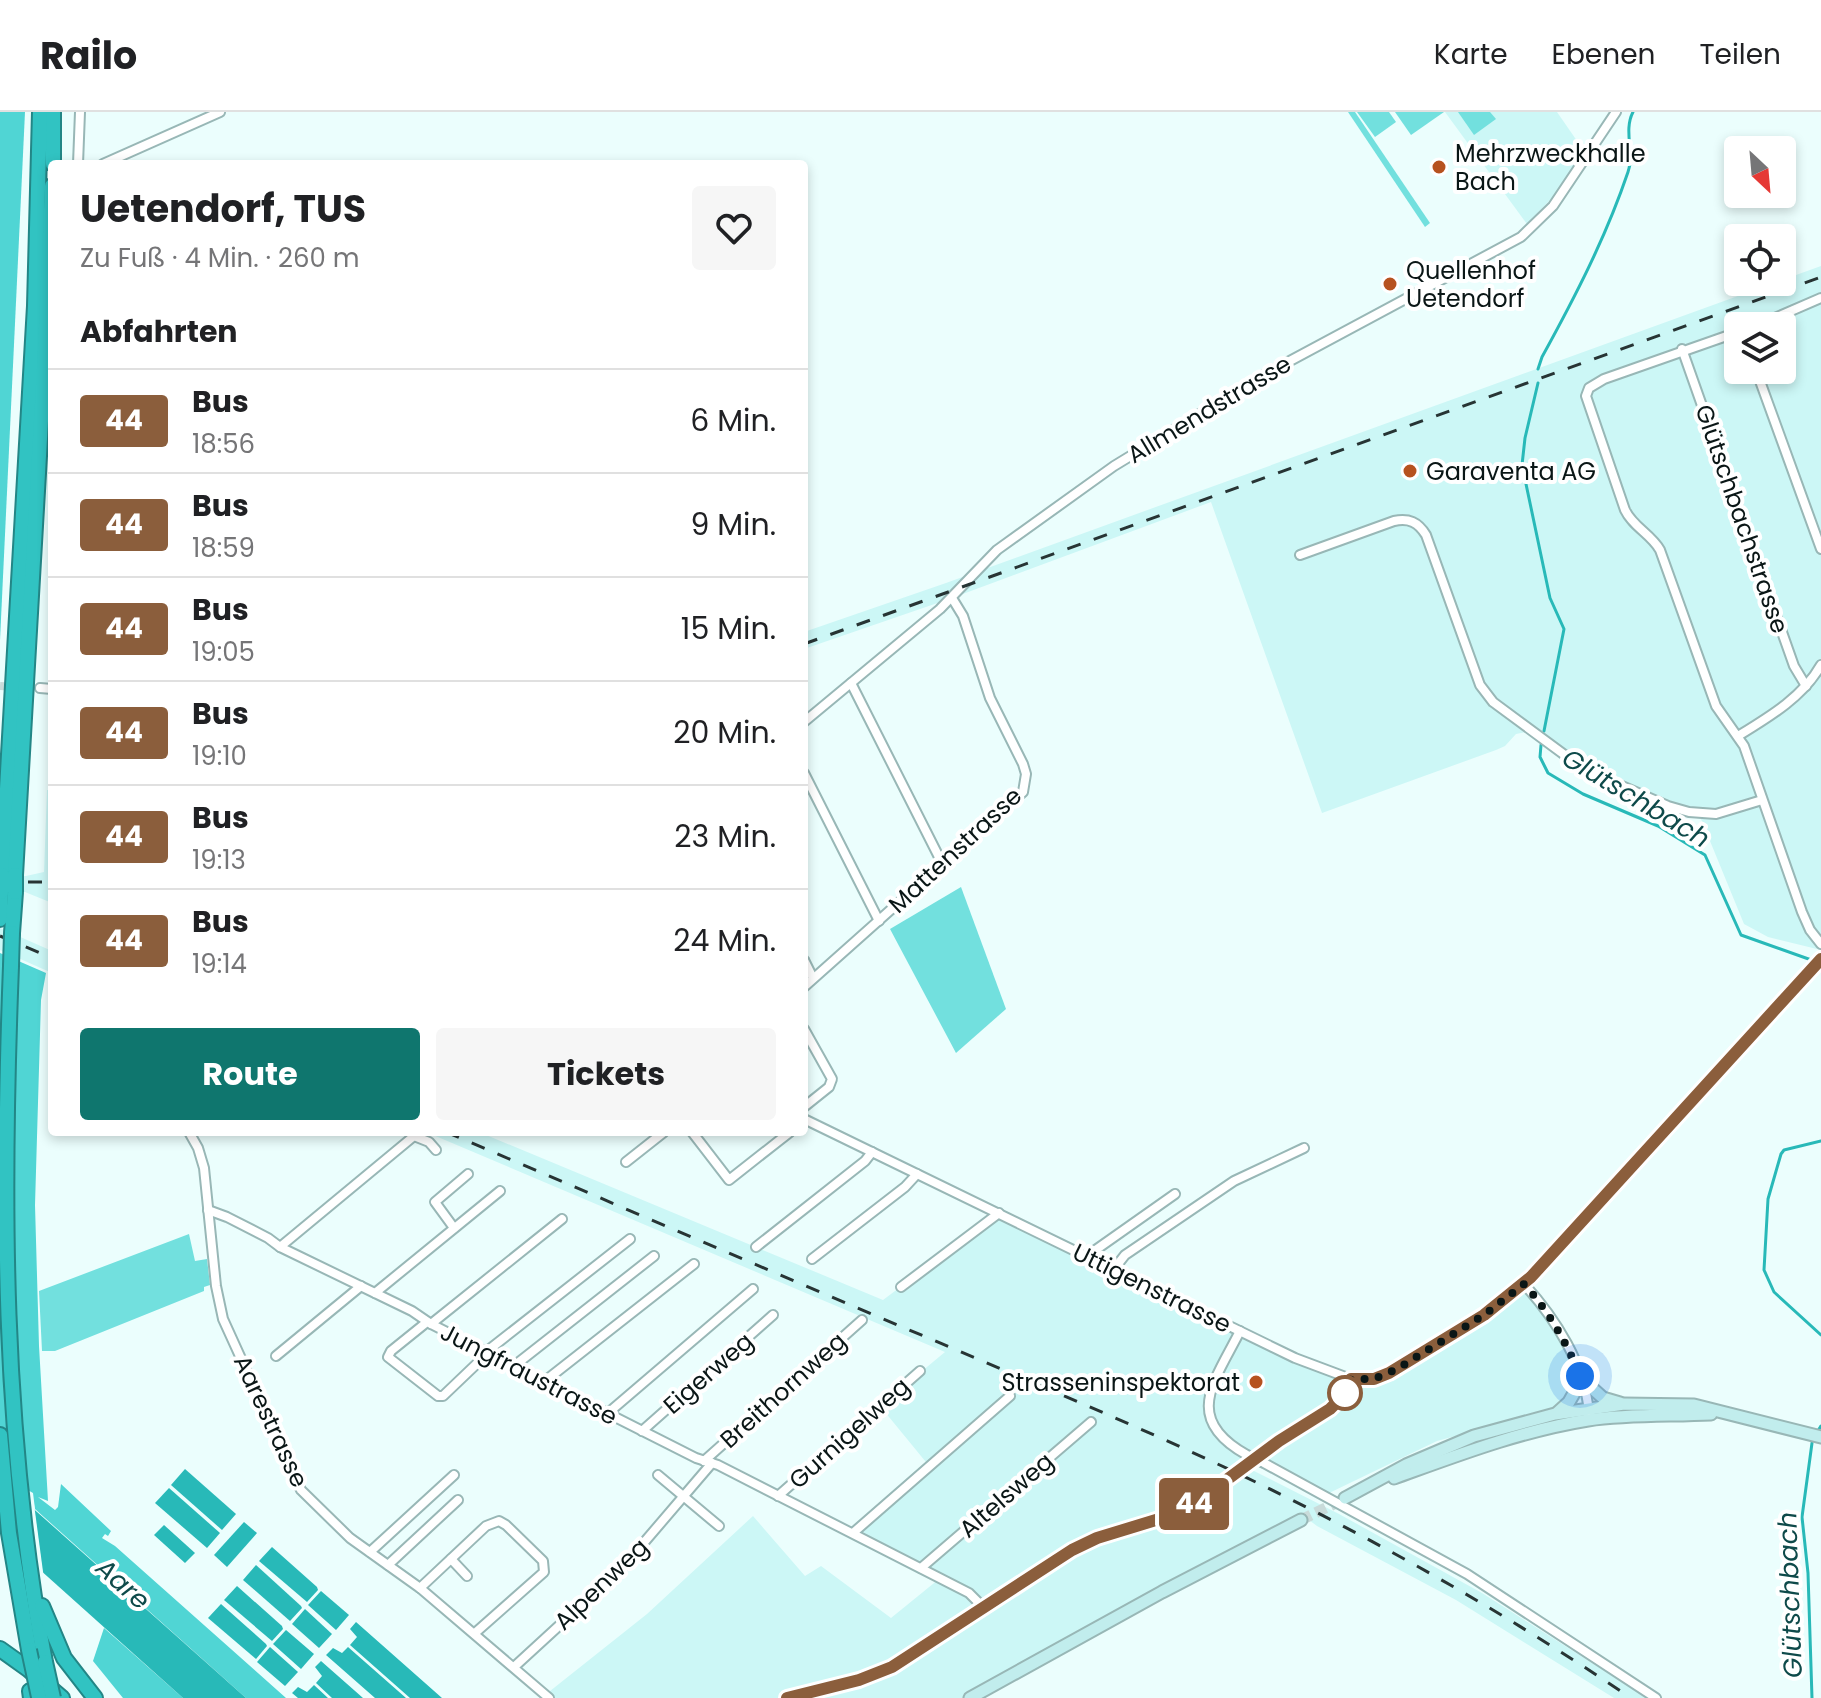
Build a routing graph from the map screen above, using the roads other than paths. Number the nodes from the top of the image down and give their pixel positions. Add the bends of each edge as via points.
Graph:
1 (40, 112) edge
2 (53, 112) edge
3 (80, 112) edge
4 (220, 112) edge
5 (1616, 112) edge
6 (53, 160) edge
7 (78, 160) edge
8 (112, 160) edge
9 (48, 295) edge
10 (1821, 298) edge
11 (1788, 312) edge
12 (1724, 336) edge
13 (1682, 349) junction
14 (1761, 384) edge
15 (1821, 549) edge
16 (1300, 555) dead end
17 (952, 598) junction
18 (1821, 665) edge
19 (851, 683) junction
20 (1806, 686) junction
21 (40, 688) dead end
22 (48, 689) edge
23 (808, 719) edge
24 (1738, 736) junction
25 (808, 781) edge
26 (1762, 800) junction
27 (943, 865) junction
28 (9, 875) junction
29 (8, 892) edge
30 (0, 919) edge
31 (879, 921) junction
32 (1821, 944) edge
33 (1821, 959) edge
34 (808, 968) edge
35 (813, 978) junction
36 (808, 983) edge
37 (808, 1037) edge
38 (808, 1104) edge
39 (808, 1121) edge
40 (191, 1136) edge
41 (659, 1136) edge
42 (695, 1136) edge
43 (785, 1136) edge
44 (1304, 1148) dead end
45 (436, 1150) dead end
46 (872, 1152) junction
47 (626, 1162) dead end
48 (468, 1174) dead end
49 (917, 1174) junction
50 (500, 1191) dead end
51 (1175, 1194) dead end
52 (208, 1210) junction
53 (999, 1213) junction
54 (562, 1219) dead end
55 (454, 1228) junction
56 (630, 1239) dead end
57 (280, 1247) junction
58 (756, 1247) dead end
59 (654, 1256) dead end
60 (1087, 1256) junction
61 (812, 1259) dead end
62 (694, 1264) dead end
63 (1114, 1269) junction
64 (1524, 1284) junction
65 (361, 1286) junction
66 (901, 1287) dead end
67 (753, 1289) dead end
68 (375, 1293) junction
69 (773, 1315) dead end
70 (862, 1320) dead end
71 (429, 1323) junction
72 (1240, 1331) junction
73 (487, 1352) junction
74 (276, 1356) dead end
75 (514, 1366) junction
76 (920, 1371) dead end
77 (1351, 1379) junction
78 (1582, 1379) junction
79 (545, 1381) junction
80 (1010, 1396) dead end
81 (1624, 1404) junction
82 (608, 1413) junction
83 (1555, 1414) junction
84 (1589, 1414) junction
85 (1720, 1414) junction
86 (1091, 1422) dead end
87 (642, 1431) junction
88 (0, 1435) edge
89 (1821, 1437) edge
90 (1, 1449) edge
91 (708, 1462) junction
92 (454, 1475) dead end
93 (658, 1475) dead end
94 (1369, 1486) junction
95 (778, 1496) junction
96 (683, 1497) junction
97 (1345, 1498) tunnel mouth
98 (458, 1500) dead end
99 (1301, 1520) tunnel mouth
100 (719, 1526) dead end
101 (853, 1533) junction
102 (370, 1552) junction
103 (451, 1559) junction
104 (388, 1565) junction
105 (921, 1568) junction
106 (467, 1576) dead end
107 (420, 1588) junction
108 (39, 1606) junction
109 (984, 1608) junction
110 (475, 1633) junction
111 (0, 1649) edge
112 (514, 1667) junction
113 (35, 1696) edge
114 (53, 1698) edge
115 (62, 1698) edge
116 (95, 1698) edge
117 (549, 1698) edge
118 (787, 1698) edge
119 (970, 1698) edge
120 (1656, 1698) edge

1 - 28 highway
2 - 6 highway
3 - 7 street
4 - 8 street
5 - 17 street, Allmendstrasse via 1553,206 1521,237 1140,448 997,550
9 - 28 highway
10 - 11 street
12 - 13 street
13 - 20 street, Glütschbachstrasse via 1794,666
13 - 24 street via 1604,379 1586,396 1625,510 1660,550 1716,706
14 - 15 street
16 - 26 street via 1394,521 1421,525 1480,685 1493,702 1585,770 1678,810 1716,814
17 - 19 street, Allmendstrasse
17 - 27 street, Mattenstrasse via 1026,774 1016,800
18 - 20 street
19 - 23 street, Allmendstrasse
19 - 27 street
20 - 24 street
21 - 22 street
24 - 26 street
25 - 31 street
26 - 32 street via 1802,912
27 - 31 street, Mattenstrasse
28 - 29 highway, bridge
29 - 30 highway
29 - 108 highway, bridge via 12,933 5,1228 11,1384 28,1560
31 - 35 street, Mattenstrasse
33 - 64 street
34 - 35 street
35 - 36 street, Mattenstrasse
37 - 38 street via 832,1079
39 - 46 street, Uttigenstrasse
40 - 52 street, Aarestrasse via 202,1160
41 - 47 street
42 - 43 street via 729,1180
44 - 63 street via 1224,1187 1125,1255
45 - 57 street via 414,1136
46 - 49 street, Uttigenstrasse
46 - 58 street
48 - 55 street via 435,1202
49 - 53 street, Uttigenstrasse
49 - 61 street
50 - 55 street
51 - 60 street
52 - 57 street, Jungfraustrasse
52 - 102 street, Aarestrasse via 223,1319 295,1479 324,1515
53 - 60 street, Uttigenstrasse
53 - 66 street
54 - 71 street
55 - 68 street
56 - 73 street
57 - 65 street, Jungfraustrasse
59 - 75 street
60 - 63 street, Uttigenstrasse
62 - 79 street
63 - 72 street, Uttigenstrasse
64 - 77 street via 1397,1369 1374,1379
64 - 78 street via 1557,1326
65 - 68 street, Jungfraustrasse
65 - 74 street
67 - 82 street
68 - 71 street, Jungfraustrasse
69 - 87 street, Eigerweg
70 - 91 street, Breithornweg
71 - 73 street, Jungfraustrasse
71 - 73 street via 388,1357 438,1396
72 - 77 street
72 - 120 street, Uttigenstrasse, bridge via 1209,1398 1215,1431 1247,1455 1467,1574
73 - 75 street, Jungfraustrasse
75 - 79 street, Jungfraustrasse
76 - 95 street, Gurnigelweg
77 - 109 street via 1330,1409 1190,1507 1084,1543
78 - 81 main road via 1603,1398
78 - 83 main road
78 - 84 street
79 - 82 street, Jungfraustrasse
80 - 101 street
81 - 84 main road
81 - 85 main road via 1694,1405
82 - 87 street, Jungfraustrasse
83 - 84 main road
83 - 94 main road via 1474,1436
84 - 85 main road
84 - 94 main road
85 - 89 main road
86 - 105 street, Altelsweg
87 - 91 street, Jungfraustrasse
88 - 90 highway
90 - 113 highway, bridge
91 - 95 street, Jungfraustrasse
91 - 96 street, Alpenweg
92 - 102 street
93 - 96 street
94 - 97 main road
95 - 101 street, Jungfraustrasse
96 - 100 street
96 - 112 street, Alpenweg via 617,1574
98 - 104 street
99 - 119 main road
101 - 105 street, Jungfraustrasse
102 - 104 street, Aarestrasse
103 - 106 street
103 - 107 street
103 - 110 street via 486,1526 499,1521 545,1566 542,1576
104 - 107 street, Aarestrasse
105 - 109 street, Jungfraustrasse via 969,1593
107 - 110 street, Aarestrasse
108 - 114 highway, bridge
108 - 116 highway via 64,1658
109 - 118 street via 892,1667
110 - 112 street, Aarestrasse
111 - 115 highway
112 - 117 street, Aarestrasse

